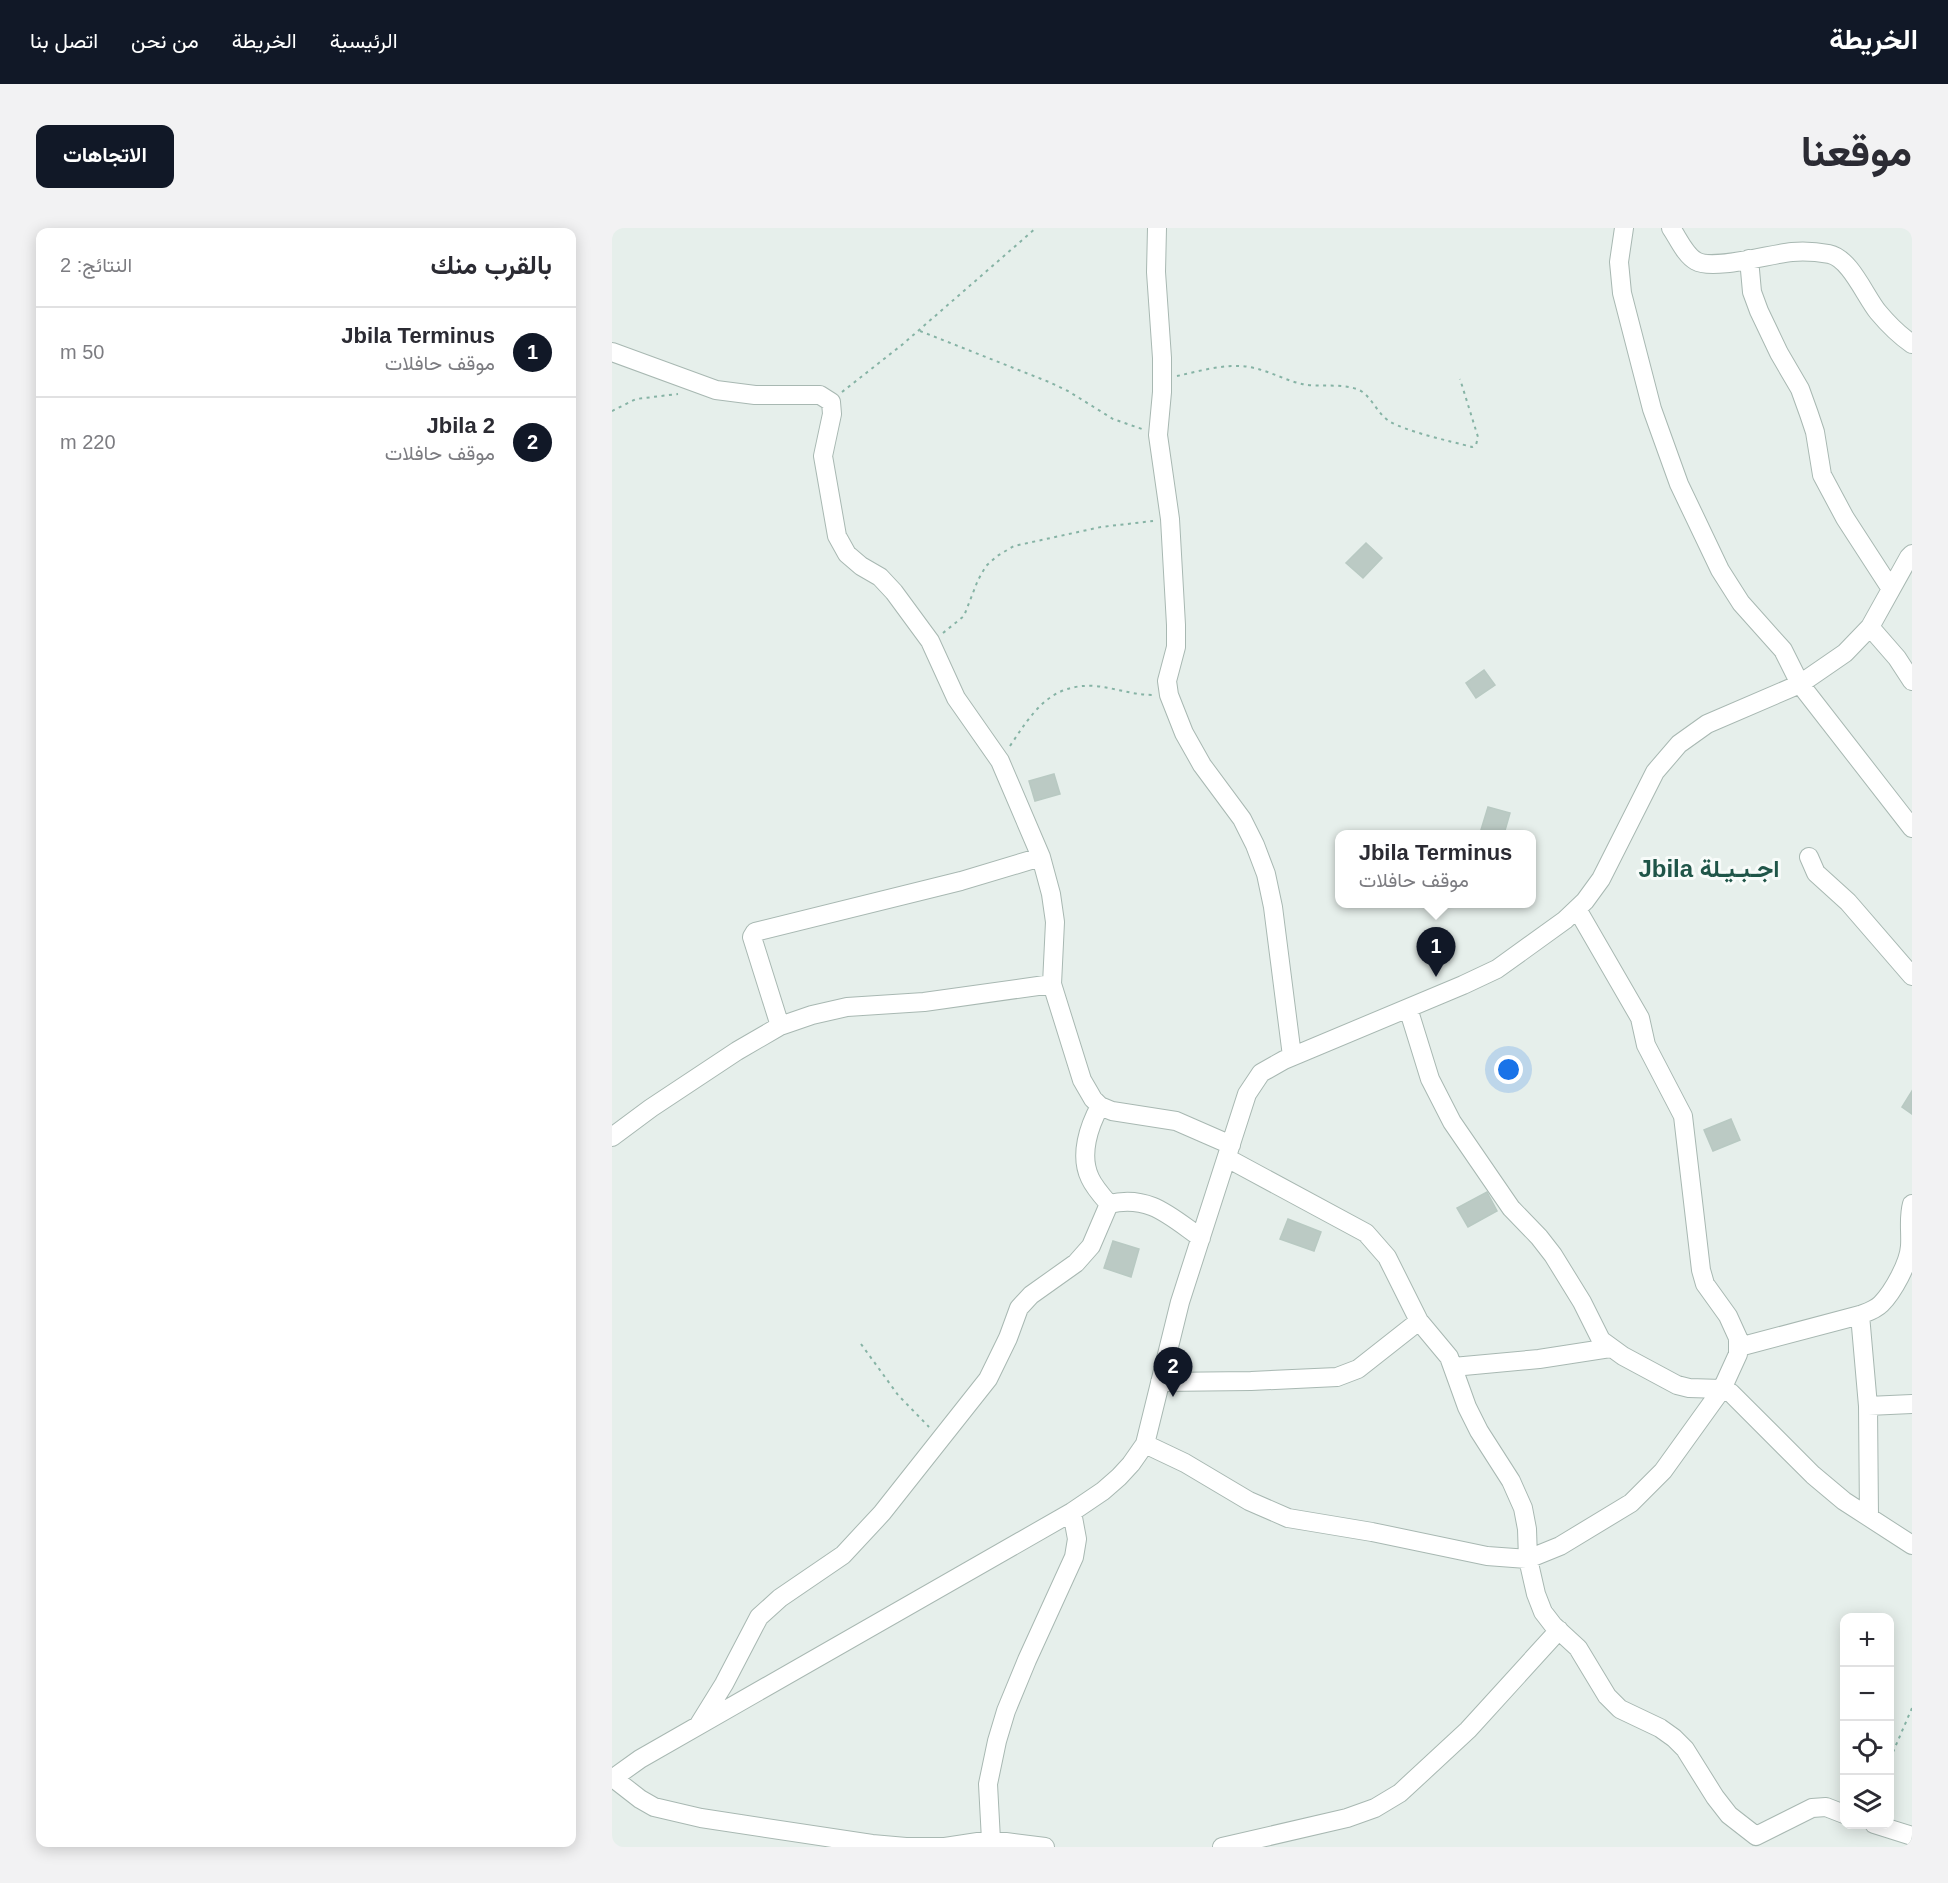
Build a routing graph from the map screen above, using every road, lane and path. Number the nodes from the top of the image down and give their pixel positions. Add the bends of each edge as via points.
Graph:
1 (1036, 228) edge
2 (1157, 228) edge
3 (1624, 228) edge
4 (1671, 228) edge
5 (1749, 259) junction
6 (919, 330) junction
7 (1912, 344) edge
8 (612, 352) edge
9 (1162, 378) junction
10 (1460, 379) dead end
11 (682, 394) dead end
12 (831, 402) junction
13 (612, 411) edge
14 (1158, 435) junction
15 (1170, 519) junction
16 (1912, 554) edge
17 (1891, 589) junction
18 (1870, 627) junction
19 (930, 641) junction
20 (1912, 681) edge
21 (1800, 684) junction
22 (1168, 695) junction
23 (1000, 761) junction
24 (1912, 828) edge
25 (1041, 857) junction
26 (1809, 857) dead end
27 (1577, 909) junction
28 (1912, 976) edge
29 (1052, 984) junction
30 (1408, 1008) junction
31 (780, 1026) junction
32 (1292, 1056) junction
33 (1100, 1106) junction
34 (612, 1137) edge
35 (1229, 1151) junction
36 (1109, 1204) junction
37 (1912, 1204) edge
38 (1201, 1238) junction
39 (1860, 1315) junction
40 (1419, 1321) junction
41 (861, 1344) dead end
42 (1739, 1347) junction
43 (1610, 1348) junction
44 (1453, 1367) junction
45 (1160, 1382) junction
46 (1722, 1389) junction
47 (1912, 1404) edge
48 (1868, 1406) junction
49 (941, 1440) junction
50 (1145, 1444) junction
51 (1072, 1512) junction
52 (1869, 1517) junction
53 (1912, 1545) edge
54 (1528, 1559) junction
55 (1559, 1630) junction
56 (1912, 1708) edge
57 (698, 1728) junction
58 (1894, 1750) edge
59 (612, 1778) edge
60 (1840, 1812) edge
61 (1890, 1829) edge
62 (1912, 1836) edge
63 (991, 1840) junction
64 (1045, 1847) edge
65 (1222, 1847) edge

1 - 6 path
2 - 9 street
3 - 21 street via 1619,262 1622,293 1652,409 1679,484 1720,570 1741,603 1783,650
4 - 5 street via 1695,261 1704,264
5 - 7 street via 1793,252 1830,254 1851,269 1878,313
5 - 17 street via 1752,292 1800,389 1815,432 1822,475
6 - 12 path
6 - 14 path via 1049,382 1113,419
8 - 12 street via 717,390 819,395
9 - 10 path via 1235,366 1274,373 1302,384 1349,387 1369,398 1381,414 1399,426 1472,447 1478,437
9 - 14 street
11 - 13 path via 636,399
12 - 19 street via 823,456 837,536 847,554 894,592
14 - 15 street
15 - 19 path via 1101,527 1014,546 986,566 964,616
15 - 22 street via 1176,647 1167,681
16 - 17 street
17 - 18 street
18 - 20 street
18 - 21 street via 1845,653
19 - 23 street via 956,698
21 - 24 street
21 - 27 street via 1707,724 1679,744 1655,771 1601,879
22 - 23 path via 1137,695 1096,686 1064,689 1039,707
22 - 32 street via 1202,765 1242,819 1266,874
23 - 25 street
25 - 29 street via 1055,922
25 - 31 street via 755,932 752,937
26 - 28 street via 1816,873 1848,902
27 - 30 street via 1497,969
27 - 42 street via 1640,1018 1646,1046 1683,1116 1701,1270 1705,1284 1728,1316
29 - 31 street via 847,1008
29 - 33 street via 1082,1080
30 - 32 street
30 - 43 street via 1430,1079 1452,1122 1511,1208 1553,1255
31 - 34 street
32 - 35 street via 1261,1073 1246,1094
33 - 35 street via 1176,1121
33 - 36 street via 1088,1131 1086,1162 1088,1175
35 - 38 street
35 - 40 street via 1366,1233 1387,1257
36 - 38 street via 1142,1203 1158,1208
36 - 49 street via 1091,1246 1076,1263 1019,1308 988,1379
37 - 39 street via 1910,1248 1903,1270 1882,1304
38 - 45 street
39 - 42 street
39 - 48 street
40 - 44 street
40 - 45 street via 1358,1369 1337,1377
41 - 49 path via 898,1395
42 - 46 street
43 - 44 street
43 - 46 street via 1677,1385
44 - 54 street via 1475,1423 1523,1508
45 - 50 street
46 - 52 street via 1731,1393 1813,1475
46 - 54 street via 1663,1471 1631,1503 1560,1546
47 - 48 street
48 - 52 street
49 - 57 street via 882,1514 843,1555 759,1617
50 - 51 street via 1119,1478
50 - 54 street via 1288,1518 1487,1556
51 - 57 street
51 - 63 street via 1077,1539 1074,1557 1027,1660 997,1741 988,1784
52 - 53 street
54 - 55 street via 1543,1612
55 - 60 street via 1578,1648 1620,1709 1674,1738 1729,1815 1756,1836 1812,1808 1826,1807
55 - 65 street via 1468,1730 1400,1793 1347,1818
56 - 58 path
57 - 59 street
59 - 63 street via 654,1807 701,1818 872,1844 945,1846
61 - 62 street
63 - 64 street

